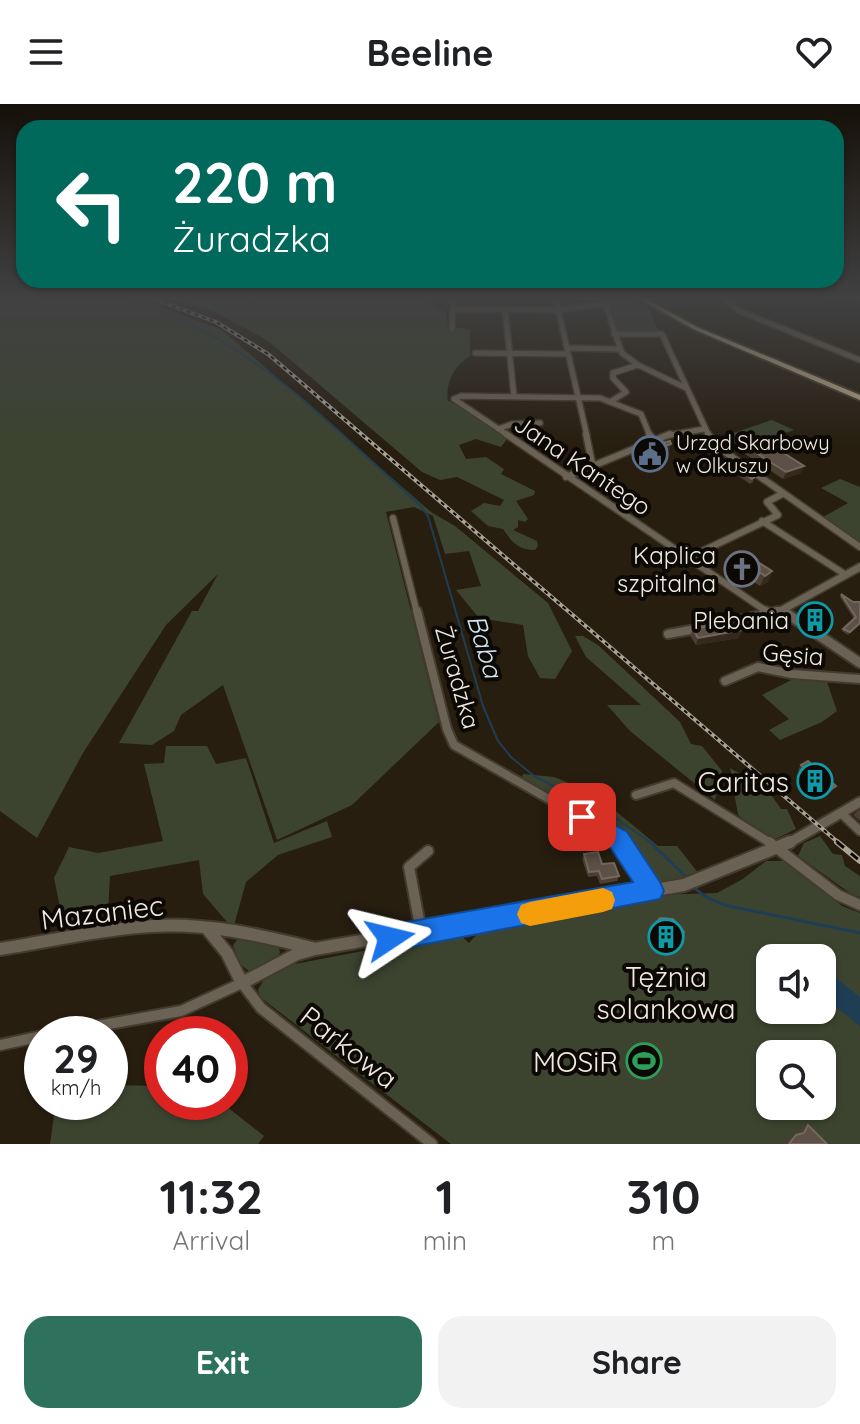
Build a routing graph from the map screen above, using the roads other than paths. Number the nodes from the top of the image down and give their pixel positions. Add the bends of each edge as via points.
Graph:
1 (509, 349) edge
2 (619, 349) joint
3 (668, 349) edge
4 (743, 349) edge
5 (832, 349) edge
6 (568, 351) junction
7 (475, 353) dead end
8 (510, 353) junction
9 (860, 360) edge
10 (638, 365) junction
11 (686, 388) junction
12 (514, 396) junction
13 (577, 397) junction
14 (860, 398) edge
15 (610, 402) junction
16 (540, 423) dead end
17 (498, 429) junction
18 (704, 429) junction
19 (655, 441) junction
20 (589, 468) junction
21 (566, 477) junction
22 (782, 494) junction
23 (393, 518) dead end
24 (762, 521) junction
25 (860, 547) edge
26 (688, 558) junction
27 (860, 567) edge
28 (846, 575) junction
29 (782, 610) junction
30 (771, 614) junction
31 (668, 634) dead end
32 (860, 663) edge
33 (860, 679) edge
34 (725, 681) dead end
35 (636, 795) dead end
36 (860, 802) edge
37 (841, 813) junction
38 (860, 831) edge
39 (779, 848) junction
40 (428, 851) dead end
41 (652, 891) junction
42 (860, 905) edge
43 (209, 931) junction
44 (421, 933) junction
45 (244, 935) junction
46 (279, 941) junction
47 (0, 949) edge
48 (315, 949) junction
49 (227, 953) junction
50 (276, 965) junction
51 (242, 983) junction
52 (128, 1021) edge
53 (24, 1040) edge
54 (0, 1045) edge
55 (432, 1144) edge

1 - 8 street
2 - 6 street
2 - 10 street
3 - 11 street
4 - 14 main road
5 - 9 street
6 - 8 street
6 - 13 street
7 - 8 street
8 - 12 street
10 - 11 street
10 - 15 street via 613,373 626,392
11 - 18 street
12 - 13 street
12 - 17 street, Jana Kantego via 454,399
13 - 15 street
13 - 20 street via 592,460
15 - 19 street via 641,414
16 - 17 street
17 - 21 street, Jana Kantego
18 - 19 street
18 - 22 street via 724,453
19 - 20 street
20 - 21 street
21 - 26 street, Jana Kantego
22 - 24 street via 767,502 778,515
22 - 25 street
23 - 41 street, Żuradzka via 454,745 619,839
24 - 26 street
24 - 28 street
26 - 30 street, Jana Kantego
27 - 28 street
28 - 29 street
29 - 30 street
29 - 32 street
30 - 31 street
33 - 34 street, Gęsia via 758,667
35 - 39 street via 674,783
36 - 37 street
37 - 38 street
37 - 39 street
39 - 41 street via 699,881
39 - 42 street via 838,895
40 - 44 street via 409,867
41 - 44 street
43 - 45 street, Mazaniec
43 - 47 street, Mazaniec via 152,926
43 - 49 street
44 - 48 street
45 - 46 street, Mazaniec
45 - 49 street via 232,939
46 - 48 street, Mazaniec
46 - 50 street via 284,952
48 - 50 street
49 - 51 street
50 - 51 street
51 - 52 street via 181,1011
51 - 55 street, Parkowa via 261,1008
53 - 54 street

